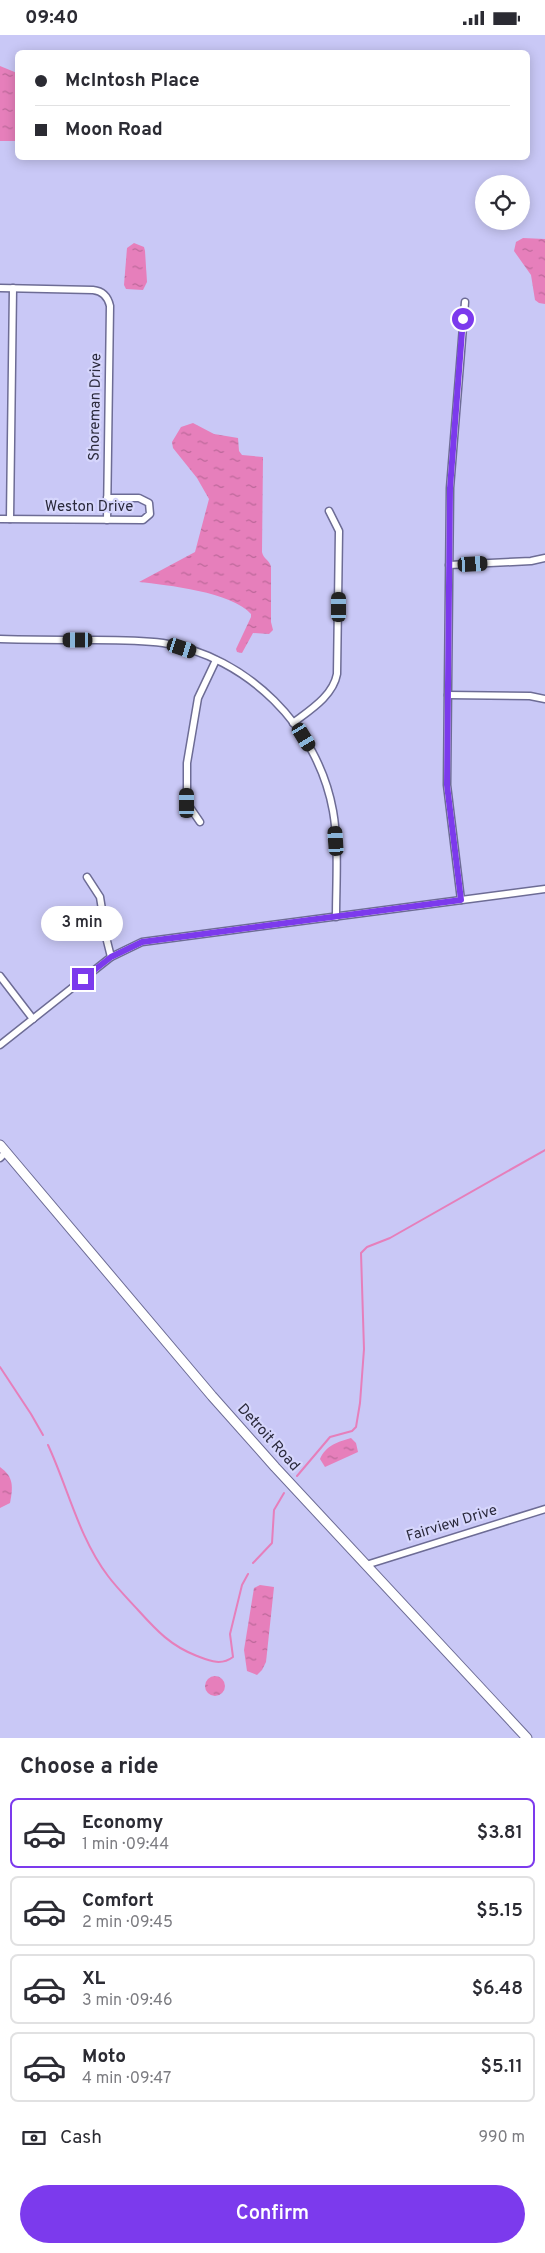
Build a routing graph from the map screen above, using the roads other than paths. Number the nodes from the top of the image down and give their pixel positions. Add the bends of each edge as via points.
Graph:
1 (0, 288) edge
2 (13, 288) junction
3 (465, 302) dead end
4 (107, 498) junction
5 (329, 511) dead end
6 (0, 519) edge
7 (10, 519) junction
8 (107, 520) junction
9 (545, 558) edge
10 (449, 565) junction
11 (0, 639) edge
12 (216, 660) junction
13 (448, 695) junction
14 (545, 699) edge
15 (293, 723) junction
16 (200, 822) dead end
17 (87, 877) dead end
18 (545, 889) edge
19 (461, 900) junction
20 (336, 917) junction
21 (111, 957) junction
22 (0, 976) edge
23 (33, 1019) junction
24 (0, 1045) edge
25 (2, 1152) edge
26 (545, 1509) edge
27 (366, 1565) junction
28 (527, 1738) edge

1 - 2 street
2 - 4 street, Shoreman Drive via 93,290 106,296 110,307
2 - 7 street
3 - 10 street via 450,488
4 - 8 street, Shoreman Drive
4 - 8 street, Weston Drive via 142,499 149,503 151,510 144,520
5 - 15 street via 339,531 337,674 326,695
6 - 7 street, Weston Drive
7 - 8 street, Weston Drive
9 - 10 street
10 - 13 street
11 - 12 street via 150,642 173,645
12 - 15 street via 253,681
12 - 16 street via 198,698 187,763 187,803
13 - 14 street
13 - 19 street via 447,791
15 - 20 street via 315,757 330,800 336,841
17 - 21 street via 100,897
18 - 19 street
19 - 20 street
20 - 21 street via 142,942
21 - 23 street
22 - 23 street
23 - 24 street
25 - 27 main road, Detroit Road via 206,1390
26 - 27 street, Fairview Drive
27 - 28 main road, Detroit Road

